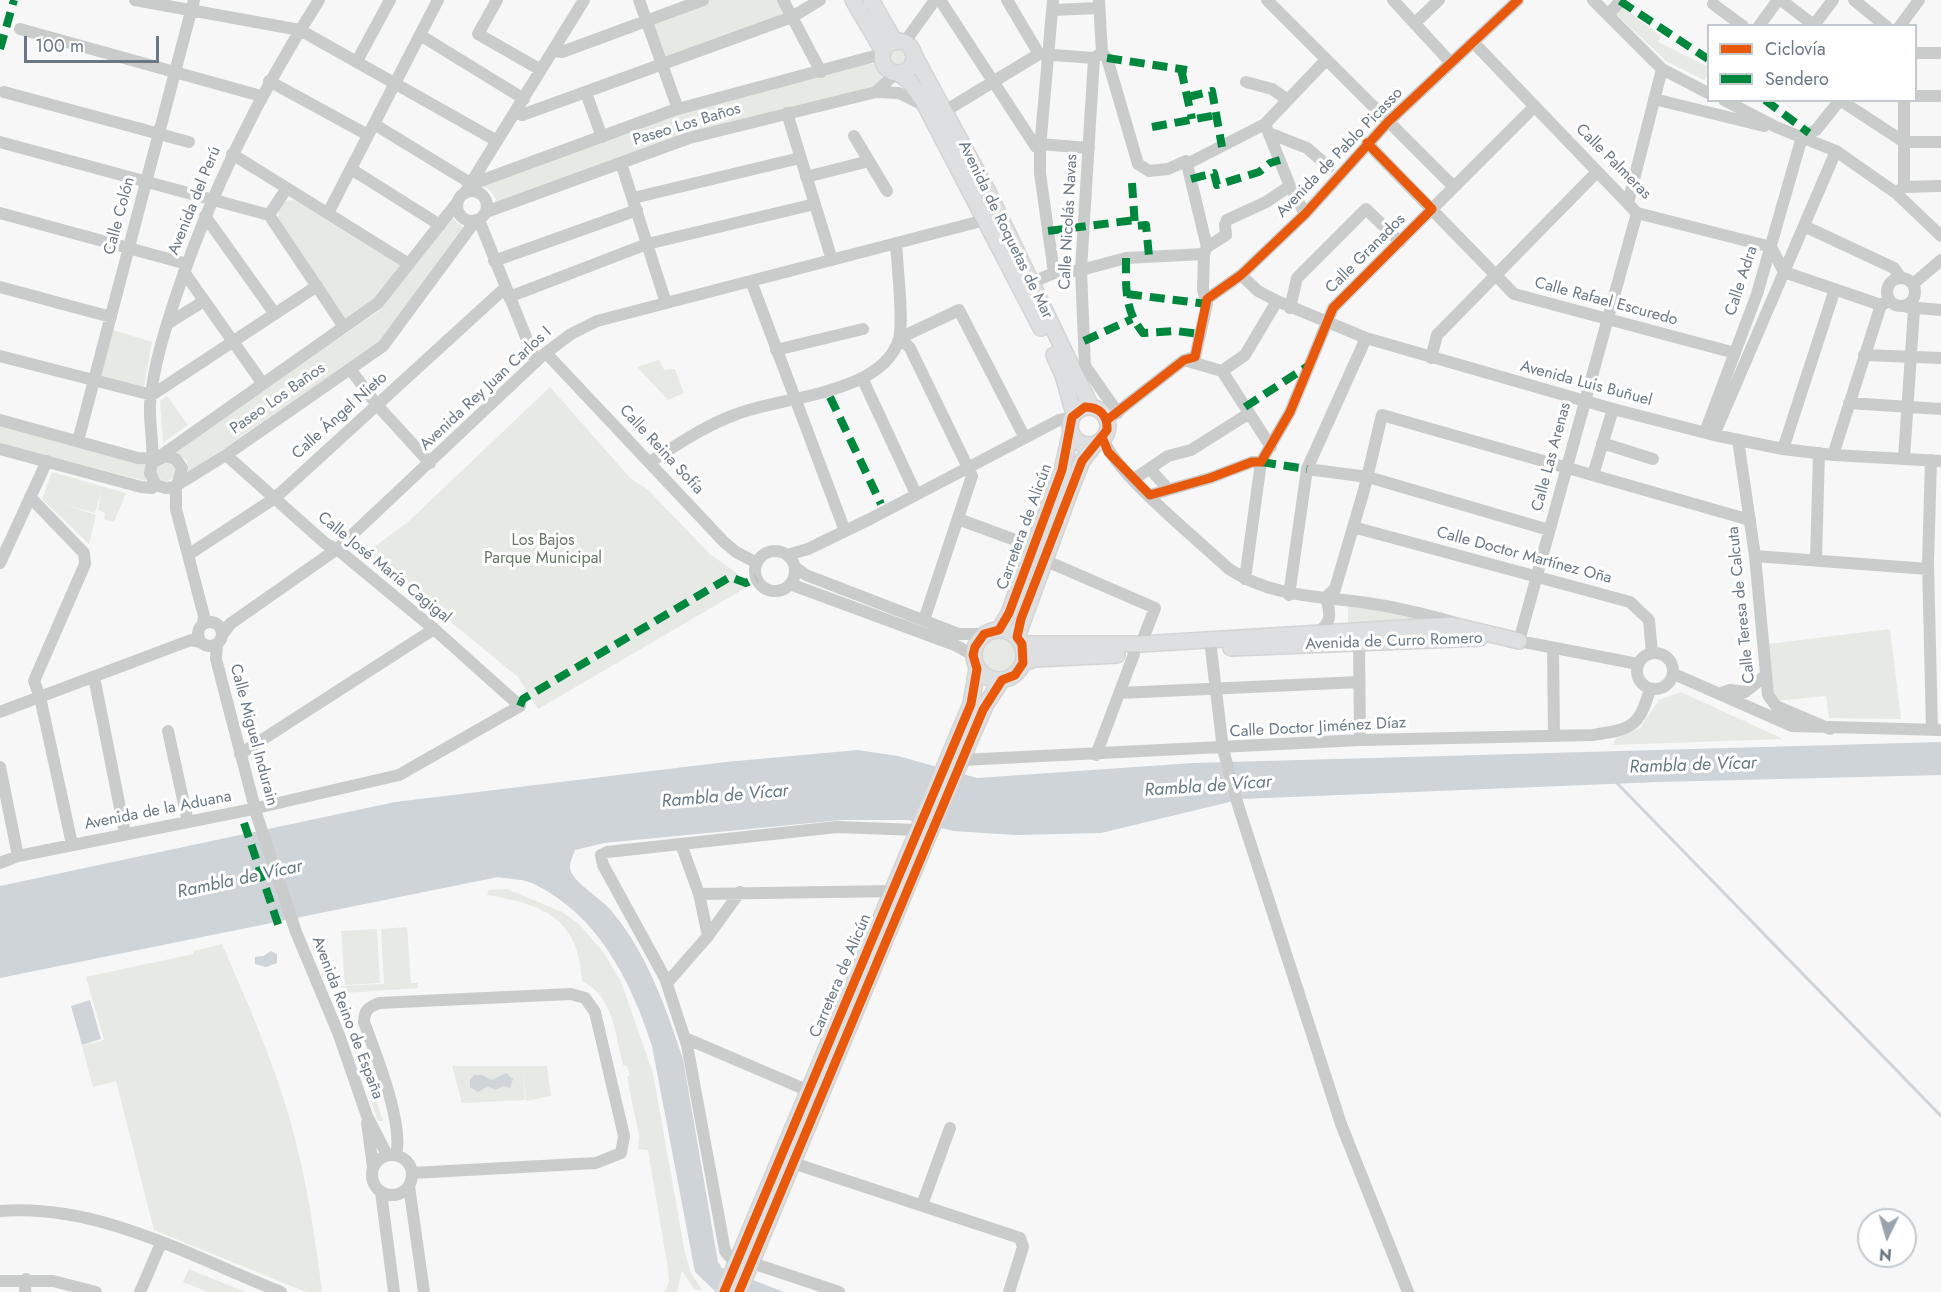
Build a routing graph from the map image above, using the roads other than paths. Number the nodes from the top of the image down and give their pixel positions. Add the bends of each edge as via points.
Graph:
1 (135, 0) edge
2 (319, 0) edge
3 (390, 0) edge
4 (438, 0) edge
5 (496, 0) edge
6 (584, 0) edge
7 (639, 0) edge
8 (703, 0) edge
9 (783, 0) edge
10 (820, 0) edge
11 (854, 0) edge
12 (871, 0) edge
13 (935, 0) edge
14 (940, 0) edge
15 (1007, 0) edge
16 (1393, 0) edge
17 (1439, 0) edge
18 (1518, 0) edge
19 (1593, 0) edge
20 (1621, 0) edge
21 (1780, 0) edge
22 (1833, 0) edge
23 (1854, 0) edge
24 (1919, 0) edge
25 (1715, 1) edge
26 (1273, 2) edge
27 (1099, 4) edge
28 (193, 5) edge
29 (1053, 5) edge
30 (1608, 15) junction
31 (792, 17) junction
32 (646, 21) junction
33 (1415, 23) junction
34 (1741, 24) edge
35 (1760, 24) edge
36 (1814, 24) edge
37 (1816, 24) edge
38 (1884, 24) edge
39 (1901, 24) edge
40 (20, 29) dead end
41 (300, 30) junction
42 (420, 35) junction
43 (1473, 42) junction
44 (896, 49) junction
45 (553, 51) junction
46 (1917, 52) edge
47 (1941, 53) edge
48 (1044, 54) junction
49 (1098, 56) junction
50 (1326, 60) junction
51 (357, 61) junction
52 (1451, 63) junction
53 (662, 64) junction
54 (1662, 69) junction
55 (541, 70) junction
56 (175, 72) junction
57 (821, 72) junction
58 (897, 73) junction
59 (269, 81) junction
60 (396, 82) junction
61 (1246, 82) dead end
62 (993, 83) junction
63 (4, 92) dead end
64 (876, 92) junction
65 (1707, 92) edge
66 (586, 93) junction
67 (261, 96) junction
68 (1917, 96) edge
69 (1941, 96) edge
70 (524, 99) junction
71 (1654, 99) junction
72 (1288, 100) junction
73 (1728, 102) edge
74 (1839, 102) edge
75 (1842, 102) edge
76 (1904, 102) edge
77 (926, 106) junction
78 (1535, 106) junction
79 (678, 109) junction
80 (945, 111) junction
81 (515, 112) junction
82 (787, 113) junction
83 (1388, 122) junction
84 (1267, 128) junction
85 (371, 130) junction
86 (159, 134) junction
87 (854, 135) dead end
88 (1796, 135) junction
89 (602, 137) junction
90 (497, 141) junction
91 (0, 142) edge
92 (189, 142) dead end
93 (1904, 142) junction
94 (1941, 142) edge
95 (1367, 143) junction
96 (1040, 146) junction
97 (1089, 148) junction
98 (1836, 151) junction
99 (232, 154) junction
100 (800, 158) junction
101 (869, 161) junction
102 (621, 163) junction
103 (1188, 164) junction
104 (1329, 167) dead end
105 (351, 169) junction
106 (1597, 172) junction
107 (806, 177) junction
108 (147, 181) junction
109 (1290, 186) junction
110 (1941, 186) edge
111 (1454, 187) junction
112 (287, 188) junction
113 (469, 188) junction
114 (1900, 190) junction
115 (887, 191) dead end
116 (212, 198) junction
117 (633, 198) junction
118 (1628, 203) junction
119 (456, 204) junction
120 (815, 204) junction
121 (1432, 209) junction
122 (637, 210) junction
123 (0, 213) edge
124 (328, 213) junction
125 (1637, 213) junction
126 (1305, 214) junction
127 (269, 215) junction
128 (205, 216) junction
129 (480, 217) junction
130 (986, 220) junction
131 (440, 225) junction
132 (1804, 226) junction
133 (1941, 236) edge
134 (1400, 242) junction
135 (896, 243) junction
136 (648, 244) junction
137 (1771, 247) junction
138 (129, 248) junction
139 (1205, 251) junction
140 (832, 260) junction
141 (1941, 260) edge
142 (494, 261) junction
143 (409, 264) junction
144 (185, 268) junction
145 (1081, 270) junction
146 (1784, 272) junction
147 (1054, 273) junction
148 (1495, 274) junction
149 (1241, 275) junction
150 (751, 281) junction
151 (1907, 281) junction
152 (1031, 283) junction
153 (317, 286) junction
154 (0, 287) edge
155 (1835, 290) junction
156 (507, 292) junction
157 (1207, 299) junction
158 (204, 301) junction
159 (1277, 301) junction
160 (666, 303) junction
161 (1886, 303) junction
162 (1290, 308) junction
163 (1909, 308) junction
164 (1941, 310) edge
165 (275, 314) junction
166 (111, 317) junction
167 (1607, 320) junction
168 (167, 324) junction
169 (1326, 324) junction
170 (344, 327) junction
171 (863, 329) dead end
172 (900, 338) junction
173 (1366, 339) junction
174 (233, 342) junction
175 (776, 350) junction
176 (546, 353) junction
177 (1735, 353) junction
178 (1864, 355) junction
179 (0, 356) edge
180 (1911, 357) junction
181 (1431, 358) junction
182 (1941, 358) edge
183 (1184, 360) junction
184 (536, 362) junction
185 (350, 369) junction
186 (1222, 371) junction
187 (94, 380) junction
188 (863, 380) junction
189 (262, 384) junction
190 (152, 395) junction
191 (793, 397) junction
192 (1585, 401) junction
193 (1849, 403) junction
194 (377, 405) junction
195 (1091, 407) junction
196 (1908, 407) junction
197 (1613, 409) junction
198 (1941, 409) edge
199 (1248, 414) junction
200 (1112, 416) junction
201 (0, 420) edge
202 (1072, 421) junction
203 (1709, 434) junction
204 (1025, 438) junction
205 (1738, 440) junction
206 (78, 441) junction
207 (1099, 441) junction
208 (1602, 443) junction
209 (1271, 447) junction
210 (0, 449) edge
211 (1783, 449) junction
212 (1818, 453) junction
213 (226, 455) junction
214 (1833, 455) junction
215 (158, 458) junction
216 (1904, 458) junction
217 (1653, 459) dead end
218 (46, 461) junction
219 (1936, 461) edge
220 (650, 462) junction
221 (1261, 462) junction
222 (430, 463) junction
223 (967, 467) junction
224 (1566, 468) junction
225 (1150, 469) junction
226 (1307, 469) junction
227 (1593, 475) junction
228 (1368, 477) junction
229 (1134, 479) junction
230 (177, 484) junction
231 (158, 486) junction
232 (1168, 489) junction
233 (916, 494) junction
234 (1150, 495) junction
235 (30, 496) junction
236 (274, 498) junction
237 (176, 509) junction
238 (958, 519) junction
239 (1750, 520) junction
240 (1353, 527) junction
241 (1549, 530) junction
242 (845, 531) junction
243 (1034, 547) junction
244 (337, 549) junction
245 (188, 555) junction
246 (1755, 556) junction
247 (1816, 559) junction
248 (1044, 560) junction
249 (792, 562) junction
250 (0, 563) edge
251 (757, 563) junction
252 (1928, 569) junction
253 (1535, 576) junction
254 (1245, 579) junction
255 (790, 584) junction
256 (1289, 595) junction
257 (1326, 597) junction
258 (924, 620) junction
259 (434, 629) junction
260 (1482, 631) junction
261 (210, 632) junction
262 (992, 632) junction
263 (1318, 632) junction
264 (1019, 640) junction
265 (1519, 641) junction
266 (1359, 643) junction
267 (1553, 648) junction
268 (1137, 649) junction
269 (1211, 649) junction
270 (1652, 653) junction
271 (975, 662) junction
272 (1023, 663) junction
273 (1638, 664) junction
274 (1674, 674) junction
275 (1765, 676) junction
276 (94, 677) junction
277 (1002, 680) junction
278 (1359, 682) junction
279 (1215, 688) junction
280 (1650, 689) junction
281 (1120, 693) junction
282 (1719, 694) junction
283 (40, 697) junction
284 (520, 706) joint
285 (0, 712) edge
286 (1761, 712) junction
287 (1830, 729) junction
288 (1937, 730) edge
289 (168, 732) dead end
290 (1554, 736) junction
291 (1360, 740) junction
292 (1224, 753) junction
293 (240, 754) junction
294 (1096, 754) junction
295 (957, 762) junction
296 (0, 767) edge
297 (257, 814) junction
298 (188, 822) junction
299 (924, 832) junction
300 (125, 833) junction
301 (72, 844) junction
302 (681, 844) junction
303 (18, 856) junction
304 (0, 863) edge
305 (893, 891) junction
306 (740, 892) junction
307 (699, 894) junction
308 (296, 932) joint
309 (708, 936) junction
310 (667, 983) junction
311 (685, 1038) junction
312 (809, 1091) junction
313 (366, 1116) junction
314 (950, 1128) dead end
315 (392, 1155) junction
316 (793, 1163) junction
317 (373, 1167) junction
318 (410, 1180) junction
319 (381, 1192) junction
320 (921, 1205) junction
321 (0, 1211) edge
322 (161, 1243) junction
323 (742, 1268) junction
324 (0, 1281) edge
325 (26, 1286) edge
326 (47, 1286) edge
327 (96, 1292) edge
328 (140, 1292) edge
329 (281, 1292) edge
330 (394, 1292) edge
331 (424, 1292) edge
332 (724, 1292) edge
333 (739, 1292) edge
334 (839, 1292) edge
335 (1009, 1292) edge
336 (1408, 1292) edge

1 - 28 street
2 - 41 street, Avenida del Perú
3 - 51 street
4 - 42 street
5 - 55 street via 478,34
6 - 45 street
7 - 32 street
8 - 32 street
9 - 31 street
10 - 31 street
11 - 44 main road, Avenida de Roquetas de Mar
12 - 44 main road, Avenida de Roquetas de Mar
13 - 44 street
14 - 62 street
15 - 48 street
16 - 33 street
17 - 33 street
18 - 43 street, Avenida de Pablo Picasso
19 - 30 street
20 - 30 street
21 - 35 street
21 - 36 street
22 - 37 street
23 - 38 street
24 - 39 street
25 - 34 street
26 - 50 street
27 - 29 street
27 - 49 street
28 - 41 street
28 - 56 street, Calle Colón
29 - 48 street
30 - 54 street
31 - 53 street
31 - 57 street
32 - 45 street via 562,52
32 - 53 street
33 - 52 street
40 - 56 street
41 - 51 street
41 - 59 street, Avenida del Perú
42 - 60 street
42 - 70 street
43 - 52 street, Avenida de Pablo Picasso
43 - 78 street, Calle Palmeras
44 - 57 street, Paseo Los Baños
44 - 58 main road, Avenida de Roquetas de Mar via 884,66
44 - 58 main road via 909,69
44 - 80 main road, Avenida de Roquetas de Mar
45 - 55 street
46 - 47 street
48 - 49 street
48 - 62 street
48 - 96 street
49 - 97 street, Calle Nicolás Navas
49 - 103 street via 1107,58 1138,164 1149,171 1168,169 1186,161
50 - 72 street
50 - 83 street
51 - 60 street
52 - 83 street, Avenida de Pablo Picasso
53 - 66 street
53 - 79 street
54 - 65 street
54 - 71 street
55 - 70 street
56 - 67 street
56 - 86 street, Calle Colón
57 - 79 street, Paseo Los Baños
58 - 64 street
58 - 77 main road, Avenida de Roquetas de Mar via 909,81
59 - 67 street, Avenida del Perú
59 - 85 street
60 - 85 street
60 - 90 street
61 - 72 street via 1272,89
62 - 80 street
62 - 96 street via 1036,147
63 - 86 street
64 - 77 street via 899,93
64 - 82 street, Paseo Los Baños
66 - 81 street via 522,115
66 - 89 street
67 - 99 street, Avenida del Perú
68 - 69 street
70 - 81 street
71 - 88 street
71 - 118 street
72 - 84 street
73 - 88 street
74 - 88 street via 1816,130
75 - 93 street
76 - 93 street
77 - 130 main road, Avenida de Roquetas de Mar
78 - 106 street, Calle Palmeras
78 - 111 street, Calle Granados
79 - 89 street, Paseo Los Baños
80 - 152 main road, Avenida de Roquetas de Mar
81 - 90 street
82 - 100 street
82 - 102 street, Paseo Los Baños via 689,138
83 - 95 street, Avenida de Pablo Picasso
83 - 111 street
84 - 103 street
84 - 104 street via 1307,148
84 - 109 street
85 - 105 street
85 - 113 street
86 - 92 street
86 - 108 street, Calle Colón
87 - 101 street
88 - 98 street
88 - 137 street, Calle Adra
89 - 113 street, Paseo Los Baños
90 - 113 street
91 - 108 street
93 - 94 street
93 - 114 street
95 - 121 street, Calle Rafael Escuredo
95 - 126 street, Avenida de Pablo Picasso
96 - 97 street
96 - 147 street
97 - 145 street, Calle Nicolás Navas
98 - 114 street
98 - 132 street, Calle Adra
99 - 112 street
99 - 116 street, Avenida del Perú
100 - 107 street
100 - 117 street
101 - 107 street
101 - 115 street
102 - 117 street
102 - 129 street, Paseo Los Baños
103 - 139 street
105 - 124 street
105 - 131 street
106 - 118 street, Calle Palmeras
106 - 148 street
107 - 120 street
108 - 116 street
108 - 138 street, Calle Colón
109 - 126 street
109 - 139 street via 1227,220 1226,235
110 - 114 street
111 - 121 street, Calle Granados
112 - 124 street
112 - 127 street
113 - 119 street
113 - 129 street via 484,196
114 - 133 street
116 - 127 street
116 - 128 street, Avenida del Perú
117 - 122 street
118 - 125 street, Calle Palmeras
119 - 129 street via 462,218
119 - 131 street, Paseo Los Baños
120 - 136 street
120 - 140 street
121 - 134 street, Calle Granados
121 - 148 street, Calle Rafael Escuredo
122 - 136 street
122 - 142 street
123 - 138 street
124 - 143 street
125 - 137 street, Calle Palmeras
125 - 167 street, Calle Las Arenas
126 - 149 street, Avenida de Pablo Picasso
127 - 153 street
128 - 144 street, Avenida del Perú
128 - 165 street
129 - 142 street
129 - 185 street, Paseo Los Baños via 383,346
130 - 135 street, Avenida Rey Juan Carlos I
130 - 202 main road, Avenida de Roquetas de Mar via 1063,375
131 - 143 street, Paseo Los Baños
132 - 146 street, Calle Adra
132 - 151 street via 1894,268
134 - 162 street via 1366,209 1297,278
134 - 169 street, Calle Granados via 1333,308
135 - 140 street, Avenida Rey Juan Carlos I
135 - 172 street
136 - 156 street
136 - 160 street
137 - 146 street
137 - 177 street, Calle Adra
138 - 144 street
138 - 166 street, Calle Colón
139 - 145 street via 1126,258
139 - 157 street via 1203,290
140 - 150 street, Avenida Rey Juan Carlos I
141 - 151 street
142 - 156 street
143 - 170 street, Paseo Los Baños via 378,303
144 - 158 street
144 - 168 street, Avenida del Perú
145 - 147 street
145 - 200 street, Calle Nicolás Navas via 1085,366
146 - 155 street
146 - 203 street, Calle Adra
147 - 152 street
148 - 167 street, Calle Rafael Escuredo via 1514,294
148 - 181 street via 1437,335
149 - 157 street, Avenida de Pablo Picasso
149 - 159 street, Avenida Luis Buñuel via 1258,291
150 - 160 street, Avenida Rey Juan Carlos I
150 - 175 street
151 - 161 street via 1894,280 1888,287
151 - 163 street via 1914,297
152 - 195 main road, Avenida de Roquetas de Mar
153 - 165 street
153 - 170 street
154 - 166 street
155 - 161 street
155 - 211 street
156 - 184 street
156 - 194 street, Calle Ángel Nieto
157 - 183 street via 1195,357
158 - 168 street
158 - 174 street
159 - 162 street, Avenida Luis Buñuel
159 - 186 street via 1245,355
160 - 176 street, Avenida Rey Juan Carlos I via 597,321 571,333
161 - 163 street
161 - 178 street
162 - 169 street, Avenida Luis Buñuel
163 - 164 street
163 - 180 street
165 - 174 street
166 - 187 street, Calle Colón
167 - 177 street, Calle Rafael Escuredo
167 - 192 street, Calle Las Arenas
168 - 190 street, Avenida del Perú
169 - 173 street, Avenida Luis Buñuel
169 - 209 street, Calle Granados via 1312,363
170 - 189 street, Paseo Los Baños
171 - 175 street
172 - 188 street via 886,363
172 - 204 street via 960,310
172 - 223 street via 910,348
173 - 181 street, Avenida Luis Buñuel
173 - 226 street
174 - 189 street
174 - 190 street
175 - 191 street
176 - 184 street, Avenida Rey Juan Carlos I
176 - 220 street, Calle Reina Sofía
177 - 203 street, Calle Adra
178 - 180 street
178 - 193 street
179 - 187 street
180 - 182 street
180 - 196 street
181 - 192 street, Avenida Luis Buñuel
183 - 186 street
183 - 200 street
184 - 222 street, Avenida Rey Juan Carlos I
185 - 194 street
185 - 213 street, Paseo Los Baños
186 - 199 street
187 - 190 street
187 - 206 street, Calle Colón
188 - 191 street
188 - 233 street
189 - 215 street, Paseo Los Baños
190 - 215 street, Avenida del Perú via 151,431
191 - 220 street via 737,414 680,442
191 - 242 street
192 - 197 street, Avenida Luis Buñuel
192 - 224 street, Calle Las Arenas
193 - 196 street
193 - 214 street
194 - 222 street
194 - 236 street, Calle Ángel Nieto
195 - 200 main road
195 - 202 main road via 1085,407
196 - 198 street
196 - 216 street
197 - 203 street, Avenida Luis Buñuel
197 - 208 street
199 - 209 street
199 - 225 street via 1191,450 1168,456
200 - 207 main road
201 - 206 street
202 - 204 street via 1059,420
202 - 207 main road via 1078,441
202 - 243 main road, Carretera de Alicún via 1062,470
203 - 205 street, Avenida Luis Buñuel
204 - 223 street
205 - 211 street, Avenida Luis Buñuel
205 - 239 street, Calle Teresa de Calcuta
206 - 215 street via 138,458
207 - 229 street
207 - 248 main road, Carretera de Alicún via 1082,461
208 - 217 street
208 - 227 street
209 - 221 street, Calle Granados
210 - 218 street
211 - 212 street, Avenida Luis Buñuel
212 - 214 street, Avenida Luis Buñuel
212 - 247 street
213 - 230 street, Paseo Los Baños
213 - 236 street, Calle José María Cagigal
214 - 216 street, Avenida Luis Buñuel
215 - 230 street via 173,457 180,463 182,477
215 - 231 street via 150,473
216 - 219 street, Avenida Luis Buñuel
218 - 231 street via 141,487
218 - 235 street
219 - 252 street
220 - 251 street, Calle Reina Sofía via 724,542
221 - 232 street
221 - 254 street
222 - 244 street, Avenida Rey Juan Carlos I
223 - 233 street
223 - 238 street via 972,476
224 - 227 street
224 - 228 street via 1382,415
224 - 241 street, Calle Las Arenas
225 - 229 street
225 - 232 street
226 - 228 street
226 - 256 street
227 - 239 street
228 - 240 street
228 - 241 street
229 - 234 street
230 - 231 street
230 - 237 street, Calle Miguel Indurain
231 - 237 street, Calle Miguel Indurain
232 - 234 street
233 - 242 street
234 - 254 street
235 - 250 street
235 - 283 street via 84,553 85,564 34,681
236 - 244 street, Calle José María Cagigal via 326,544
236 - 245 street, Calle Ángel Nieto
237 - 245 street, Calle Miguel Indurain
238 - 243 street
238 - 258 street
239 - 246 street, Calle Teresa de Calcuta
240 - 253 street, Calle Doctor Martínez Oña
240 - 257 street via 1335,589
241 - 253 street, Calle Las Arenas
242 - 249 street via 808,549
243 - 262 main road, Carretera de Alicún via 1009,613
244 - 259 street, Calle José María Cagigal
244 - 261 street, Avenida Rey Juan Carlos I
245 - 261 street, Calle Miguel Indurain
246 - 247 street
246 - 275 street, Calle Teresa de Calcuta
247 - 252 street
248 - 264 main road, Carretera de Alicún
248 - 268 street via 1155,608
249 - 251 street via 770,552
249 - 255 street
249 - 258 street via 806,575
251 - 255 street via 756,576 764,588 778,591
252 - 288 street
253 - 265 street, Calle Las Arenas
253 - 270 street, Calle Doctor Martínez Oña via 1630,602 1649,620
254 - 256 street
255 - 271 street via 955,645
256 - 257 street
257 - 260 street via 1451,621
257 - 263 street via 1330,620
258 - 262 street via 959,634
259 - 284 street, Calle José María Cagigal
259 - 293 street
260 - 263 main road, Avenida de Curro Romero via 1452,625
260 - 265 main road, Avenida de Curro Romero
261 - 276 street, Avenida Rey Juan Carlos I
261 - 293 street, Calle Miguel Indurain
262 - 264 main road
262 - 271 main road via 978,640
263 - 268 main road, Avenida de Curro Romero
264 - 268 main road, Avenida de Curro Romero
264 - 272 main road
265 - 266 main road, Avenida de Curro Romero via 1448,638
265 - 267 street
266 - 269 main road, Avenida de Curro Romero
266 - 278 street
267 - 273 street
267 - 290 street
268 - 269 main road, Avenida de Curro Romero
268 - 272 main road, Avenida de Curro Romero
268 - 281 street
269 - 279 street
270 - 273 street
270 - 274 street via 1668,657
271 - 277 main road via 993,680
271 - 295 main road, Carretera de Alicún via 974,698
272 - 277 main road via 1015,675
273 - 280 street via 1637,677
274 - 280 street via 1663,688
274 - 282 street
275 - 282 street via 1745,692 1730,690
275 - 286 street
275 - 287 street, Calle Teresa de Calcuta via 1768,695 1776,706
276 - 283 street, Avenida Rey Juan Carlos I
276 - 300 street
277 - 295 main road, Carretera de Alicún
278 - 279 street
278 - 291 street
279 - 281 street
279 - 292 street
280 - 290 street, Calle Doctor Jiménez Díaz via 1644,713 1626,730
281 - 294 street
282 - 286 street
283 - 285 street, Avenida Rey Juan Carlos I
283 - 301 street
284 - 297 street, Avenida de la Aduana via 399,775
286 - 287 street via 1792,726
287 - 288 street
289 - 298 street
290 - 291 street, Calle Doctor Jiménez Díaz
291 - 292 street, Calle Doctor Jiménez Díaz
292 - 294 street, Calle Doctor Jiménez Díaz
292 - 336 street via 1341,1124
293 - 297 street, Calle Miguel Indurain
294 - 295 street, Calle Doctor Jiménez Díaz
295 - 299 main road, Carretera de Alicún
296 - 303 street
297 - 298 street, Avenida de la Aduana
297 - 308 street, Calle Miguel Indurain
298 - 300 street, Avenida de la Aduana
299 - 302 street via 837,827
299 - 305 main road, Carretera de Alicún
299 - 316 main road, Carretera de Alicún
300 - 301 street, Avenida de la Aduana
301 - 303 street, Avenida de la Aduana
302 - 307 street
302 - 310 street via 601,855
303 - 304 street, Avenida de la Aduana
305 - 306 street
305 - 312 main road, Carretera de Alicún
306 - 307 street
306 - 309 street
307 - 309 street
308 - 313 street, Avenida Reino de España via 339,1035
309 - 310 street
310 - 311 street
311 - 312 street
311 - 323 street via 725,1251
312 - 323 main road, Carretera de Alicún
313 - 315 street, Avenida Reino de España
313 - 317 street, Avenida Reino de España
314 - 320 street
315 - 317 street via 381,1158
315 - 318 street via 408,1162
315 - 318 street, Avenida Reino de España via 399,1141 364,1022 364,1013 370,1007 380,1003 571,994 585,999 595,1012 624,1136 621,1153 596,1163
316 - 320 street
316 - 323 main road, Carretera de Alicún
317 - 319 street via 373,1181
318 - 319 street via 396,1194
318 - 331 street
319 - 330 street
320 - 335 street via 1020,1238 1023,1246
321 - 322 street via 86,1217
322 - 328 street
322 - 329 street
323 - 332 main road, Carretera de Alicún
323 - 333 main road, Carretera de Alicún
323 - 334 street
324 - 325 street
325 - 326 street
326 - 327 street

